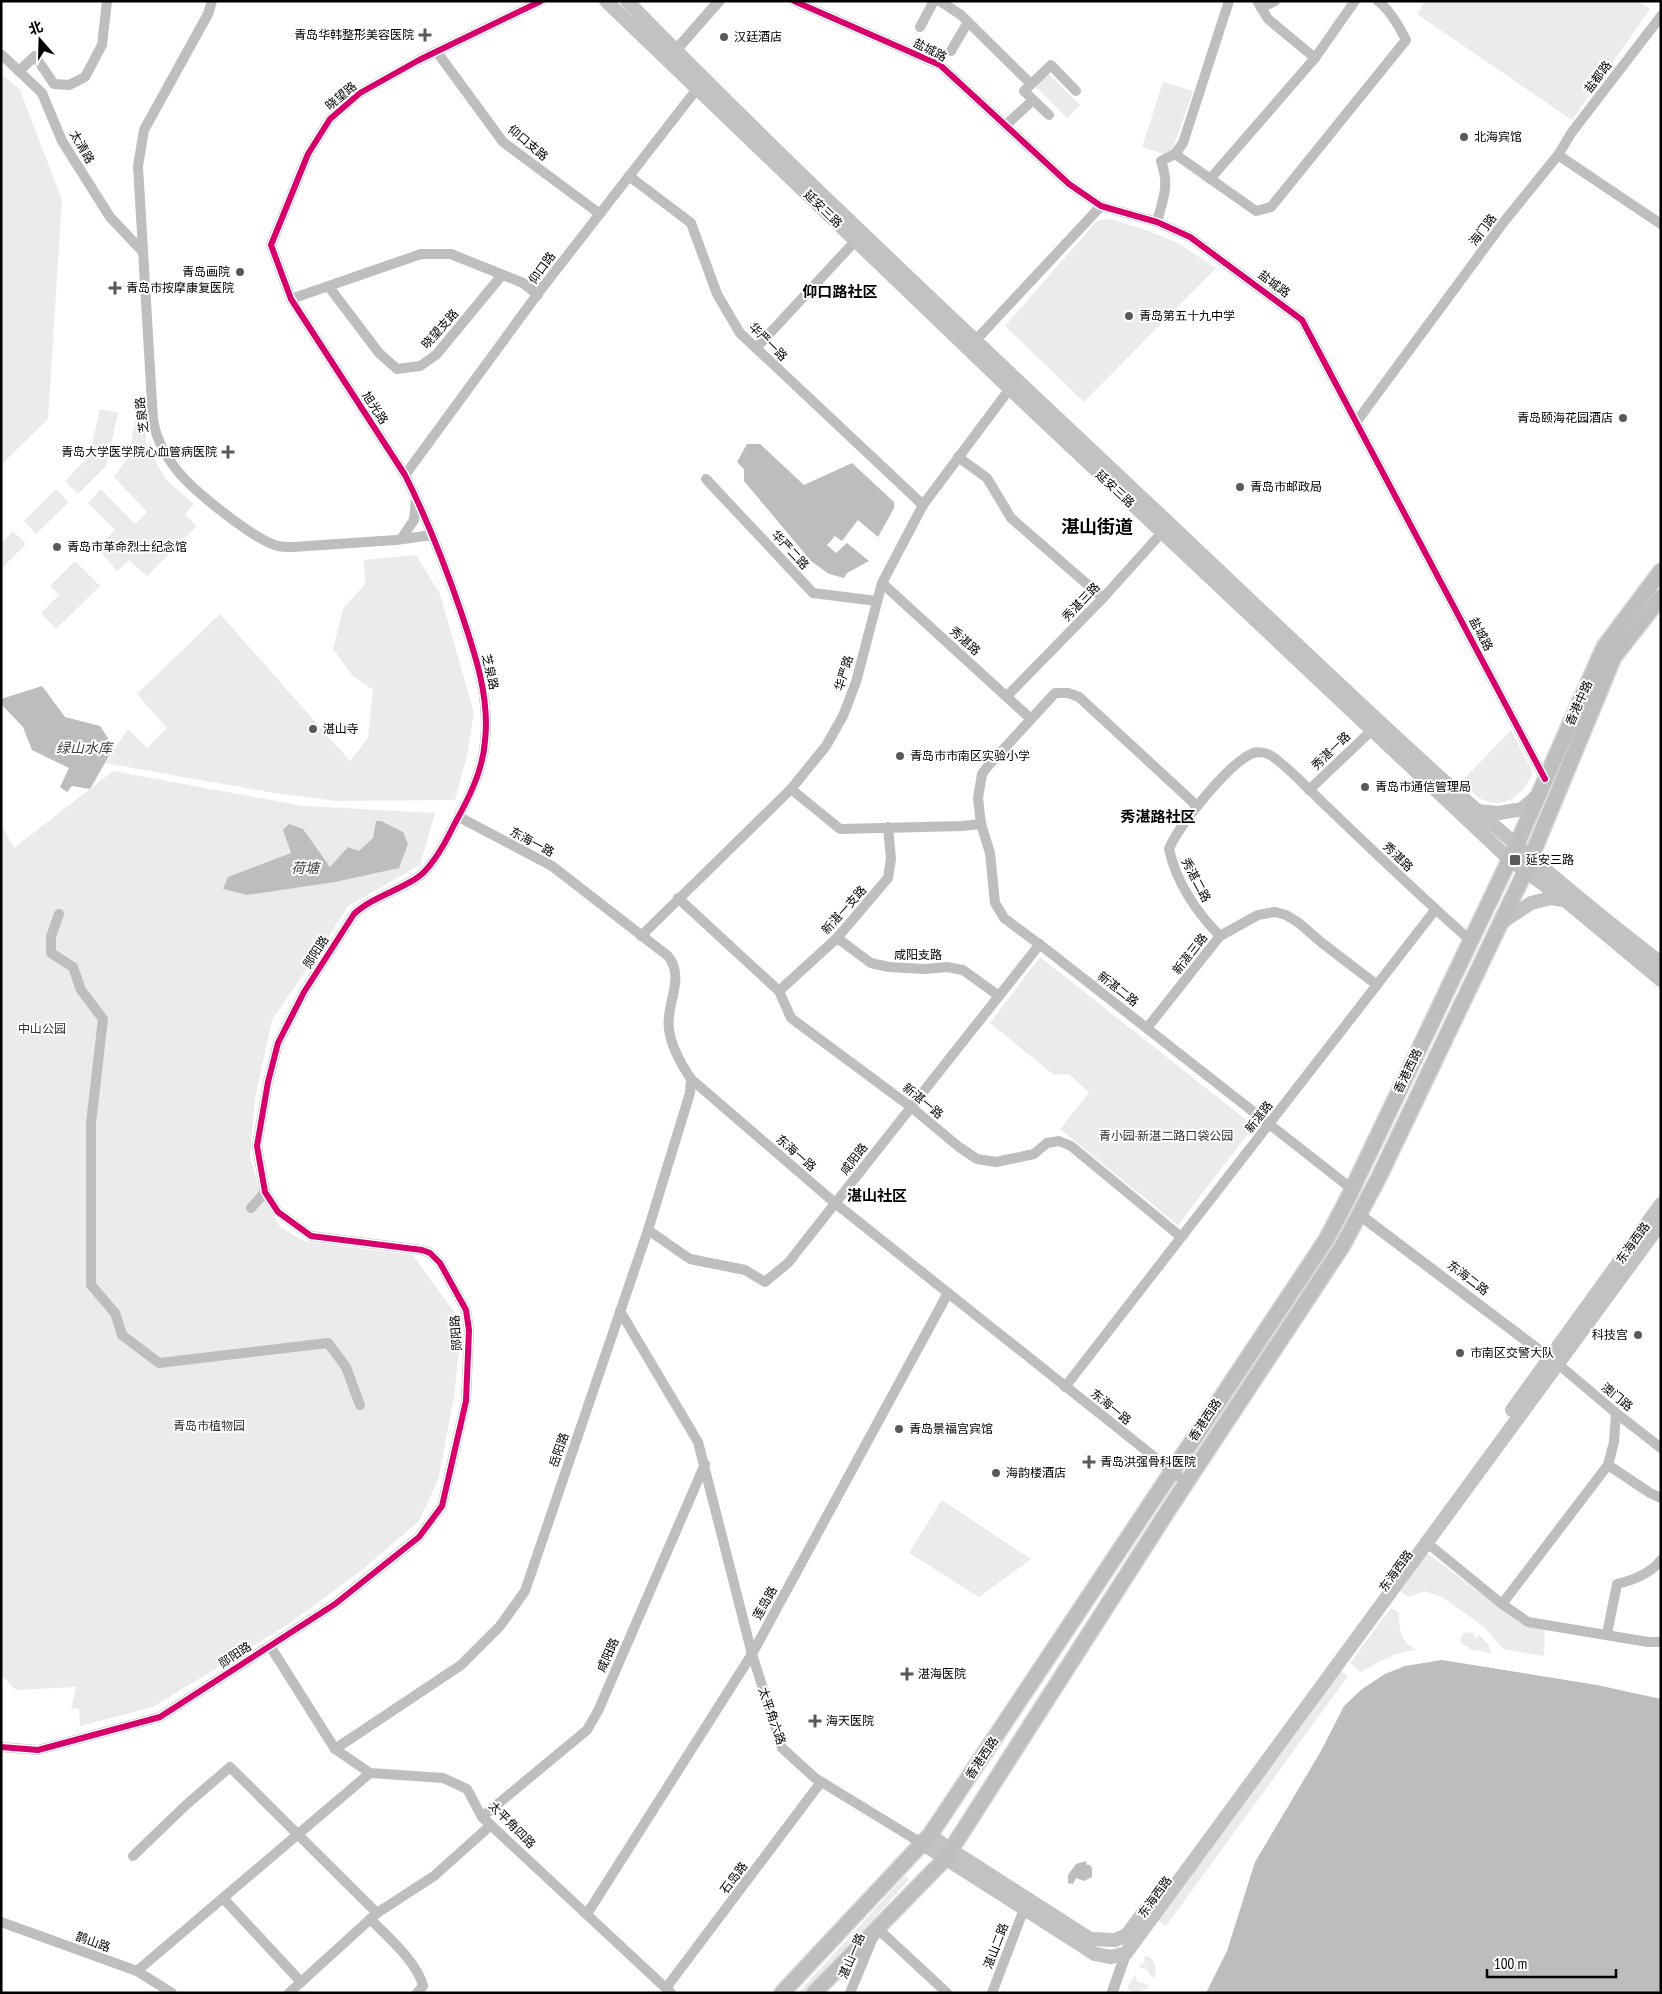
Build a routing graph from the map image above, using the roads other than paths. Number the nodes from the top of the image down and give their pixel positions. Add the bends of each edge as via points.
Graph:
1 (107, 1) edge
2 (212, 1) edge
3 (541, 1) edge
4 (606, 1) edge
5 (627, 1) edge
6 (720, 1) edge
7 (794, 1) edge
8 (934, 1) edge
9 (940, 1) edge
10 (1229, 1) edge
11 (1275, 1) edge
12 (1355, 1) edge
13 (1378, 1) edge
14 (1259, 5) edge
15 (1661, 16) edge
16 (968, 22) junction
17 (920, 27) dead end
18 (950, 50) dead end
19 (437, 52) junction
20 (1, 54) edge
21 (671, 56) junction
22 (1315, 58) junction
23 (19, 71) junction
24 (700, 84) junction
25 (1032, 84) junction
26 (1076, 91) dead end
27 (1034, 100) junction
28 (1050, 115) dead end
29 (1006, 125) junction
30 (1175, 154) junction
31 (1558, 155) junction
32 (629, 176) junction
33 (1210, 179) junction
34 (1101, 206) junction
35 (600, 214) junction
36 (1157, 222) junction
37 (1661, 224) edge
38 (860, 236) junction
39 (143, 252) junction
40 (502, 275) junction
41 (329, 287) junction
42 (538, 295) junction
43 (291, 299) junction
44 (975, 341) junction
45 (756, 348) junction
46 (1012, 384) junction
47 (1357, 421) junction
48 (958, 457) junction
49 (405, 475) junction
50 (706, 478) dead end
51 (416, 496) junction
52 (923, 505) junction
53 (1166, 528) junction
54 (432, 535) junction
55 (402, 539) junction
56 (1661, 571) edge
57 (882, 583) junction
58 (1661, 597) edge
59 (1103, 598) junction
60 (877, 601) junction
61 (1007, 696) junction
62 (1031, 719) junction
63 (1371, 731) junction
64 (1545, 779) junction
65 (791, 789) junction
66 (1310, 790) junction
67 (1538, 795) junction
68 (1197, 806) junction
69 (1477, 811) junction
70 (458, 817) junction
71 (981, 824) junction
72 (888, 827) junction
73 (1512, 853) junction
74 (1531, 858) junction
75 (1525, 872) junction
76 (678, 898) junction
77 (1565, 900) junction
78 (1435, 910) junction
79 (59, 914) dead end
80 (1501, 923) junction
81 (641, 936) junction
82 (1220, 936) junction
83 (837, 938) junction
84 (1471, 941) junction
85 (1040, 944) junction
86 (1661, 963) edge
87 (1661, 980) edge
88 (1377, 985) junction
89 (779, 991) junction
90 (999, 996) junction
91 (1147, 1028) junction
92 (691, 1079) junction
93 (911, 1107) junction
94 (1269, 1123) junction
95 (1352, 1189) junction
96 (265, 1192) junction
97 (835, 1203) junction
98 (1661, 1204) edge
99 (251, 1208) dead end
100 (1360, 1215) junction
101 (1661, 1223) edge
102 (648, 1230) junction
103 (1181, 1238) junction
104 (948, 1293) junction
105 (620, 1312) junction
106 (1554, 1360) junction
107 (1066, 1387) junction
108 (360, 1405) dead end
109 (1616, 1413) junction
110 (1661, 1448) edge
111 (705, 1464) junction
112 (1608, 1465) junction
113 (1171, 1472) junction
114 (1186, 1482) junction
115 (1661, 1498) edge
116 (1426, 1542) junction
117 (1661, 1560) edge
118 (1502, 1604) junction
119 (1607, 1634) junction
120 (1661, 1642) edge
121 (270, 1646) junction
122 (752, 1654) junction
123 (1, 1747) edge
124 (335, 1749) junction
125 (370, 1773) junction
126 (821, 1782) junction
127 (482, 1817) junction
128 (492, 1825) junction
129 (299, 1834) junction
130 (927, 1840) junction
131 (948, 1855) junction
132 (133, 1856) dead end
133 (223, 1898) junction
134 (1024, 1909) junction
135 (587, 1914) junction
136 (373, 1916) junction
137 (1, 1922) edge
138 (878, 1928) junction
139 (1126, 1953) junction
140 (137, 1972) junction
141 (301, 1982) junction
142 (668, 1990) edge
143 (172, 1993) edge
144 (289, 1993) edge
145 (417, 1993) edge
146 (782, 1993) edge
147 (814, 1993) edge
148 (850, 1993) edge
149 (947, 1993) edge
150 (992, 1993) edge
151 (1112, 1993) edge

1 - 23 street via 102,45 85,77 69,85 54,84 35,56
2 - 39 street, 芝泉路 via 208,14 144,130 138,166
3 - 19 street, 晓望路
4 - 21 main road, 延安三路
5 - 21 main road, 延安三路
6 - 21 street
7 - 29 street, 盐城路 via 940,64
8 - 17 street
9 - 16 street
10 - 30 street via 1184,143
11 - 14 street
12 - 22 street
13 - 33 street via 1406,40 1271,207 1256,211
14 - 22 street via 1268,19
15 - 31 street, 盐都路
16 - 18 street
16 - 25 street
19 - 35 street, 仰口支路 via 503,142
19 - 43 street, 晓望路 via 360,93 330,119 308,154 272,244
20 - 23 street, 太清路
21 - 24 main road, 延安三路
22 - 33 street
23 - 39 street, 太清路 via 42,93 62,141 110,217
24 - 32 street, 仰口路
24 - 38 main road, 延安三路
25 - 26 street via 1051,65
25 - 27 street via 1024,90
27 - 28 street
27 - 29 street
29 - 34 street, 盐城路 via 1069,184
30 - 33 street
30 - 36 street via 1161,161 1166,186
31 - 37 street
31 - 47 street, 海门路 via 1503,223
32 - 35 street, 仰口路
32 - 45 street, 华严一路 via 691,223 718,294 740,333
34 - 36 street, 盐城路
34 - 44 street
35 - 42 street, 仰口路
36 - 47 street, 盐城路 via 1190,238 1302,320
38 - 44 main road, 延安三路
38 - 45 street
38 - 46 main road, 延安三路
39 - 55 street, 芝泉路 via 154,430 181,475 227,516 278,546
40 - 41 street via 451,254 422,254
40 - 41 street, 晓望支路 via 436,355 420,366 397,369 379,353
40 - 42 street via 523,283
41 - 43 street
42 - 49 street, 仰口路
43 - 49 street, 旭光路
44 - 46 main road, 延安三路
45 - 52 street, 华严一路
46 - 48 street, 华严路
46 - 53 main road, 延安三路
47 - 64 street, 盐城路
48 - 52 street, 华严路
48 - 59 street via 987,478 1011,518
49 - 51 street, 旭光路
50 - 60 street, 华严二路 via 813,592
51 - 54 street, 旭光路
51 - 55 street via 414,520
52 - 57 street, 华严路
53 - 59 street, 秀湛三路
53 - 63 main road, 延安三路
53 - 69 main road, 延安三路
54 - 55 street, 芝泉路
54 - 70 street, 芝泉路 via 445,564 485,697 485,742 477,776
56 - 64 main road, 香港中路 via 1604,647
57 - 60 street, 华严路
57 - 61 street, 秀湛路
58 - 74 main road, 香港中路 via 1614,658
59 - 61 street, 秀湛三路
60 - 65 street, 华严路 via 856,682 843,716 826,746
61 - 62 street, 秀湛路
62 - 68 street, 新湛二路 via 1055,694 1068,693 1079,697
62 - 71 street, 新湛二路 via 982,774 978,798
63 - 66 street, 秀湛一路
63 - 73 main road, 延安三路
64 - 67 main road, 香港中路
65 - 72 street via 840,829
65 - 76 street, 华严路
66 - 68 street, 秀湛路 via 1269,754 1254,752 1238,762
66 - 78 street, 秀湛路
67 - 69 main road via 1522,809 1499,813
67 - 73 main road, 香港中路
68 - 82 street, 秀湛二路 via 1169,849 1186,890 1206,922
69 - 73 main road, 延安三路
70 - 81 street, 东海一路 via 552,866
70 - 96 street, 郧阳路 via 442,849 425,872 365,904 354,914 304,992 278,1043 268,1082 257,1146
71 - 72 street
71 - 85 street, 新湛二路 via 990,853 995,903 1004,918
72 - 83 street, 新湛一支路 via 891,859 888,878
73 - 74 main road, 延安三路
73 - 75 main road, 延安三路
73 - 84 main road, 香港西路
74 - 75 main road, 香港西路
74 - 86 main road, 延安三路
75 - 77 main road, 延安三路
75 - 80 main road, 香港西路
76 - 81 street, 华严路
76 - 89 street, 新湛一路
77 - 80 main road via 1551,898 1531,903
77 - 87 main road, 延安三路
78 - 84 street, 秀湛路
78 - 88 street, 新湛路
79 - 108 street via 50,937 51,953 73,967 81,990 103,1019 91,1123 90,1284 115,1312 122,1335 159,1363 328,1343 346,1367
80 - 100 main road, 香港西路
81 - 92 street, 东海一路 via 673,963 676,977 668,1027 676,1052
82 - 88 street, 新湛三路 via 1258,915 1275,912 1286,915
82 - 91 street, 新湛三路
83 - 89 street, 新湛一支路
83 - 90 street, 咸阳支路 via 871,962 889,967 963,970
84 - 95 main road, 香港西路
85 - 90 street, 咸阳路
85 - 91 street, 新湛二路
88 - 94 street, 新湛路
89 - 93 street, 新湛一路 via 791,1018
90 - 93 street, 咸阳路
91 - 94 street, 新湛二路
92 - 97 street, 东海一路
92 - 102 street, 岳阳路 via 690,1093
93 - 97 street, 咸阳路
93 - 103 street, 新湛一路 via 977,1159 996,1162 1034,1154 1047,1143 1059,1141 1071,1146
94 - 95 street, 新湛二路
94 - 103 street, 新湛路
95 - 113 main road, 香港西路 via 1326,1240
96 - 99 street
96 - 121 street, 郧阳路 via 278,1212 311,1236 430,1253 440,1263 462,1300 469,1330 466,1401 442,1506 419,1538 336,1604
97 - 102 street, 咸阳路 via 788,1263 765,1282 745,1270 690,1259
97 - 104 street, 东海一路
98 - 106 main road, 东海西路
100 - 106 street, 东海二路
100 - 114 main road, 香港西路
101 - 106 main road, 东海西路
102 - 105 street, 岳阳路
103 - 107 street, 新湛路
104 - 107 street, 东海一路
104 - 122 street, 莲岛路
105 - 111 street, 太平角六路 via 698,1442
105 - 124 street, 岳阳路 via 525,1591 500,1626 461,1665
106 - 109 street, 澳门路
106 - 116 main road, 东海西路
106 - 131 main road, 东海西路 via 1127,1935 1115,1940 1090,1938
107 - 113 street, 东海一路
109 - 110 street, 澳门路
109 - 112 street
111 - 122 street, 太平角六路
111 - 127 street, 咸阳路 via 588,1730
112 - 115 street
112 - 118 street
113 - 114 street, 东海一路
113 - 130 main road, 香港西路
114 - 131 main road, 香港西路
116 - 118 street
116 - 139 main road, 东海西路
117 - 119 street via 1655,1569 1617,1584
118 - 119 street via 1528,1622
119 - 120 street
121 - 123 street, 郧阳路 via 160,1717 38,1750
121 - 124 street
122 - 126 street, 太平角六路 via 782,1748
122 - 135 street, 莲岛路
124 - 125 street
125 - 127 street, 太平角四路 via 443,1778 467,1789
125 - 129 street
126 - 130 street, 太平角六路 via 899,1830
126 - 142 street, 石岛路
127 - 128 street, 太平角四路
128 - 135 street, 太平角四路
128 - 136 street via 434,1876
129 - 132 street via 230,1767
129 - 133 street
129 - 136 street
130 - 131 main road
130 - 146 main road, 香港西路
131 - 134 main road
131 - 138 main road, 香港西路
133 - 140 street
133 - 141 street
134 - 139 main road via 1095,1954 1111,1957
134 - 150 street, 湛山二路
135 - 142 street, 太平角四路
136 - 141 street
136 - 145 street via 421,1977 423,1986
137 - 140 street, 鹊山路
138 - 147 main road, 香港西路
138 - 148 street, 湛山一路
138 - 149 street
139 - 151 street
140 - 143 street, 鹊山路
141 - 144 street

